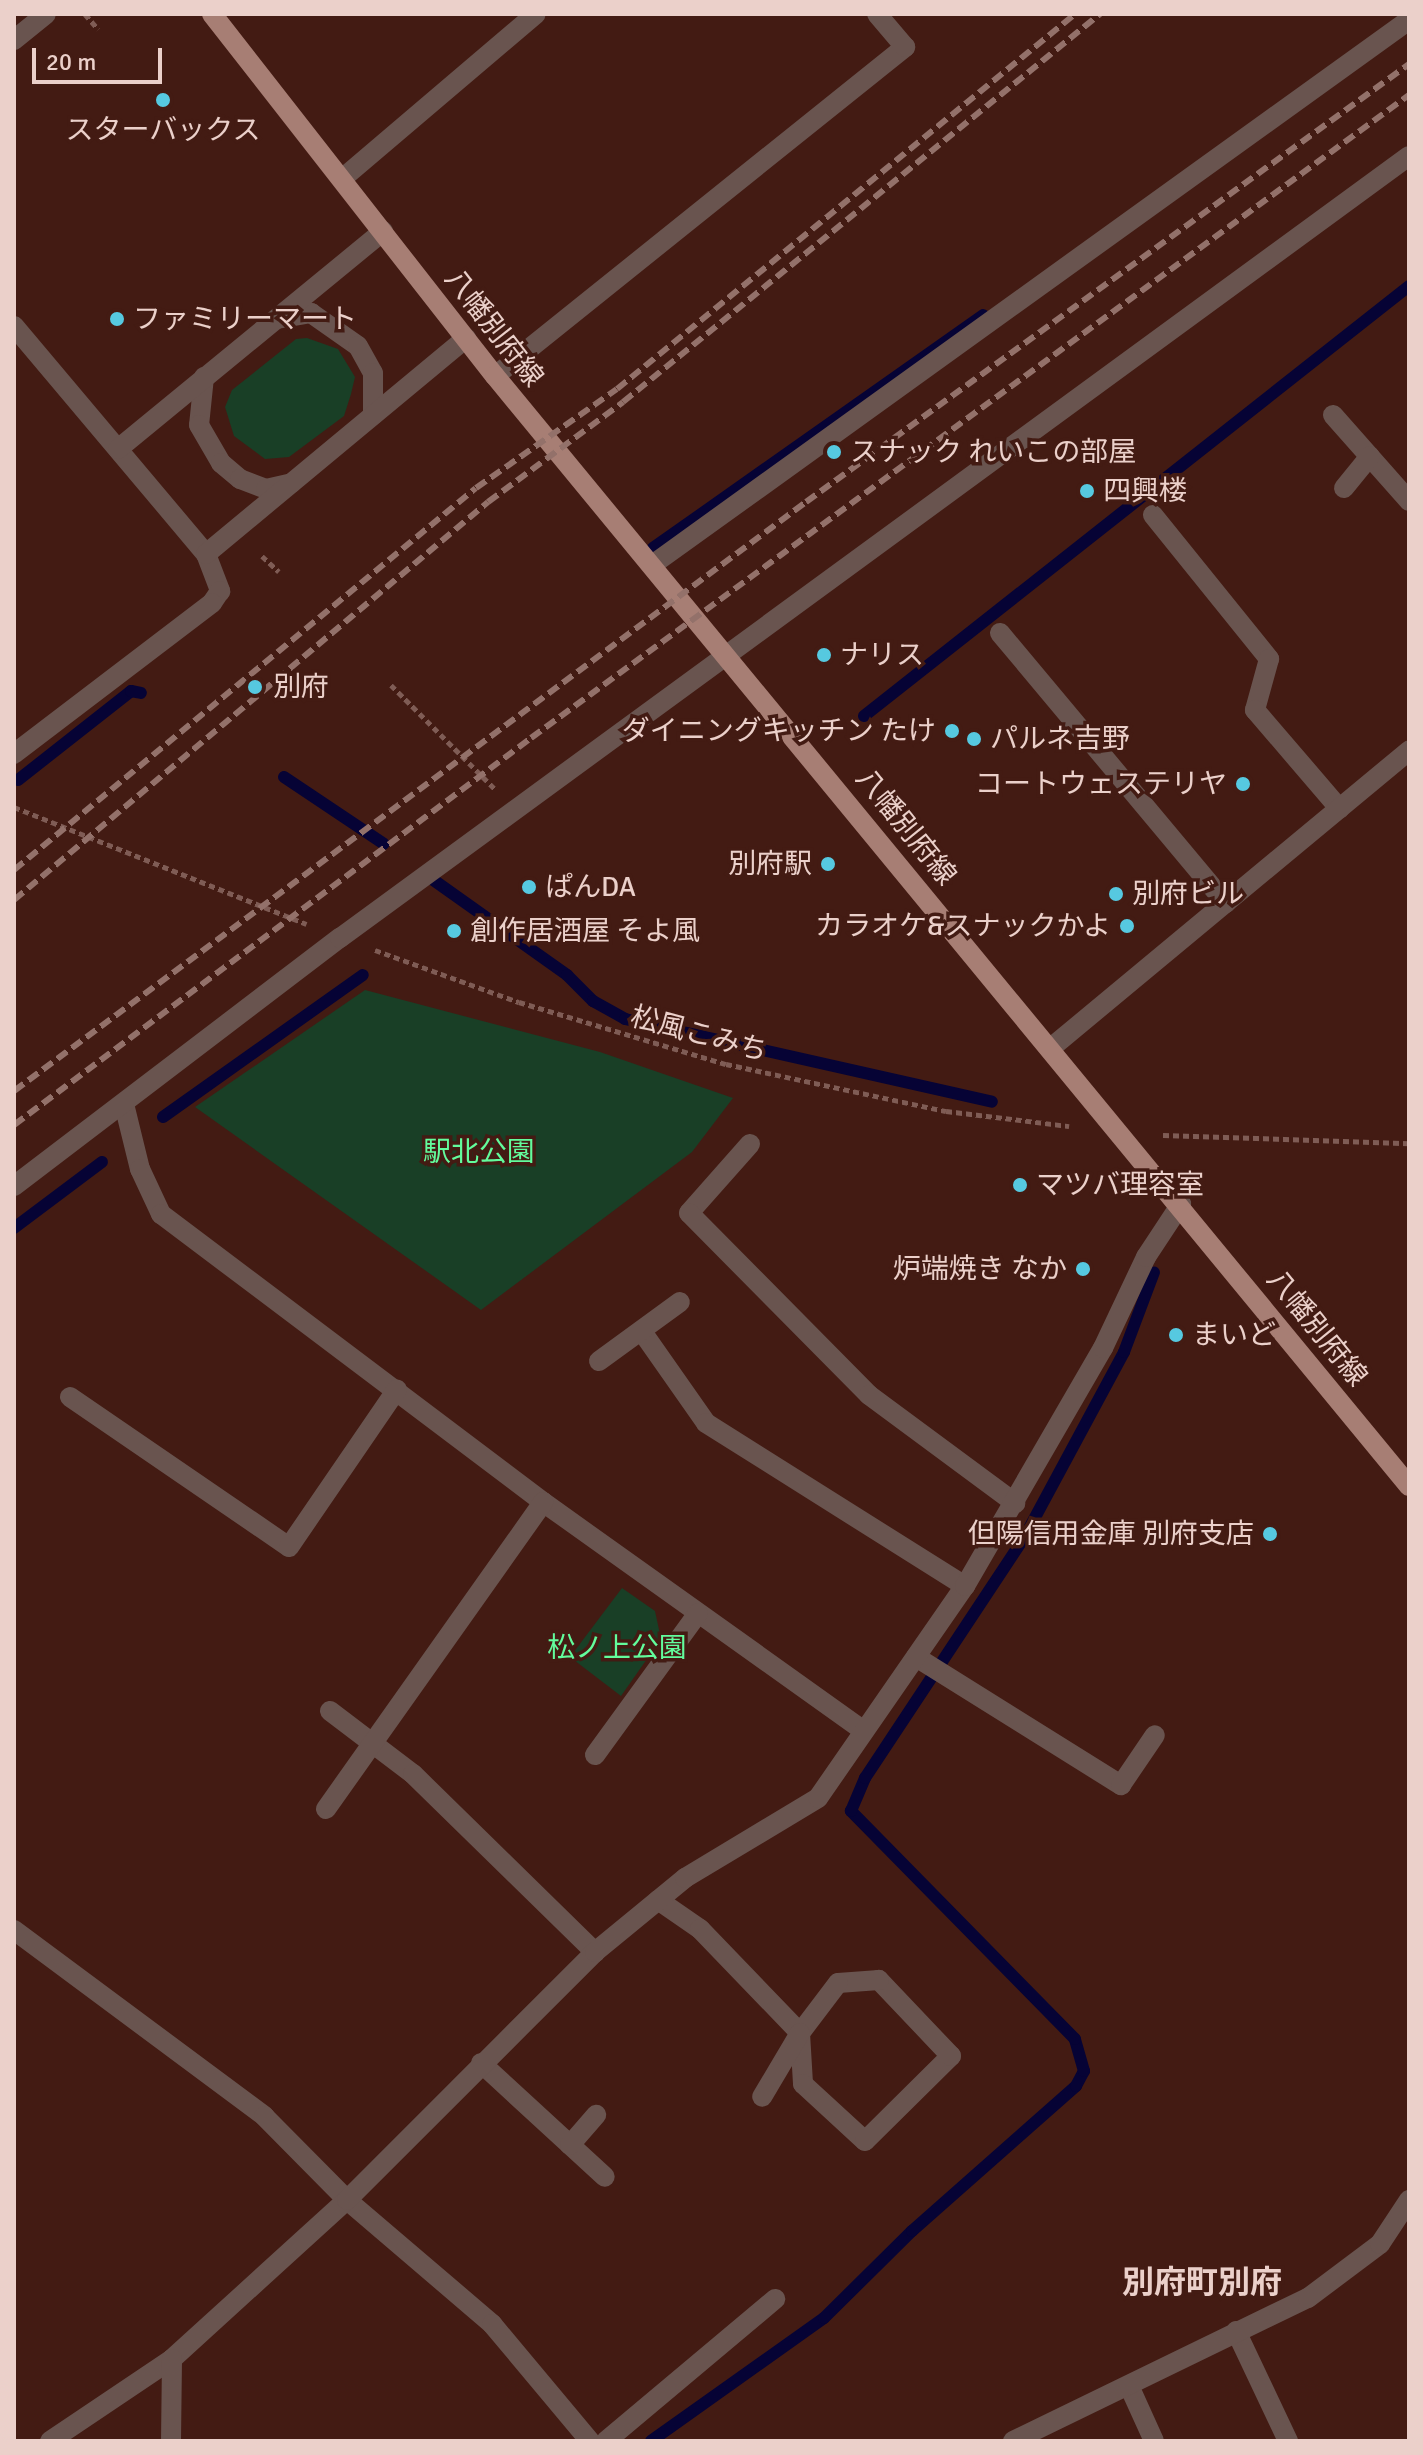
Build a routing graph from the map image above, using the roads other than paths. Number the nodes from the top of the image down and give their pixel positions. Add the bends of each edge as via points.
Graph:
1 (46, 14) edge
2 (212, 14) edge
3 (536, 14) edge
4 (877, 14) edge
5 (1409, 20) edge
6 (14, 40) edge
7 (1409, 156) edge
8 (343, 178) junction
9 (383, 231) junction
10 (14, 326) edge
11 (263, 327) junction
12 (466, 338) junction
13 (495, 376) junction
14 (204, 377) junction
15 (373, 415) junction
16 (1333, 415) dead end
17 (118, 449) junction
18 (1370, 456) junction
19 (295, 482) junction
20 (1344, 488) dead end
21 (1409, 501) edge
22 (1153, 515) dead end
23 (206, 554) junction
24 (652, 565) junction
25 (1000, 633) dead end
26 (729, 655) junction
27 (1409, 751) edge
28 (14, 754) edge
29 (1340, 809) junction
30 (1226, 903) junction
31 (1052, 1047) junction
32 (124, 1104) junction
33 (750, 1144) dead end
34 (14, 1186) edge
35 (1181, 1204) junction
36 (680, 1302) dead end
37 (643, 1333) junction
38 (599, 1361) dead end
39 (397, 1389) junction
40 (70, 1397) dead end
41 (1409, 1486) edge
42 (543, 1502) junction
43 (1015, 1503) junction
44 (965, 1586) junction
45 (698, 1613) junction
46 (919, 1659) junction
47 (330, 1711) dead end
48 (864, 1731) junction
49 (1155, 1735) dead end
50 (372, 1743) junction
51 (595, 1755) dead end
52 (326, 1809) dead end
53 (658, 1900) junction
54 (14, 1930) edge
55 (595, 1952) junction
56 (800, 2033) junction
57 (481, 2063) junction
58 (762, 2097) dead end
59 (596, 2115) dead end
60 (570, 2145) junction
61 (605, 2177) dead end
62 (347, 2200) junction
63 (1409, 2200) edge
64 (775, 2299) dead end
65 (1236, 2331) junction
66 (172, 2359) junction
67 (1130, 2388) junction
68 (50, 2441) edge
69 (171, 2441) edge
70 (590, 2441) edge
71 (606, 2441) edge
72 (1013, 2441) edge
73 (1154, 2441) edge
74 (1288, 2441) edge

1 - 6 street
2 - 8 main road, 八幡別府線
3 - 8 street
4 - 13 street via 905,47
5 - 24 street
7 - 26 street
8 - 9 main road, 八幡別府線
9 - 11 street
9 - 12 main road, 八幡別府線
10 - 17 street
11 - 14 street
11 - 15 street via 283,315 311,313 337,328 358,346 373,373
12 - 13 main road, 八幡別府線
12 - 15 street
13 - 24 main road, 八幡別府線
14 - 17 street
14 - 19 street via 199,425 221,463 240,479 266,489
15 - 19 street
16 - 18 street
17 - 23 street
18 - 20 street
18 - 21 street
19 - 23 street
22 - 29 street via 1269,659 1255,710
23 - 28 street via 220,591 212,603
24 - 26 main road, 八幡別府線
25 - 30 street
26 - 31 main road, 八幡別府線
26 - 32 street via 340,938
27 - 29 street
29 - 30 street
30 - 31 street
31 - 35 main road, 八幡別府線
32 - 34 street
32 - 39 street via 140,1169 161,1214
33 - 43 street via 689,1213 869,1395
35 - 41 main road, 八幡別府線
35 - 43 street via 1146,1257 1103,1348
36 - 37 street
37 - 38 street
37 - 44 street via 706,1423
39 - 40 street via 289,1547
39 - 42 street
42 - 45 street
42 - 50 street
43 - 44 street
44 - 46 street
45 - 48 street
45 - 51 street
46 - 48 street
46 - 49 street via 1121,1785
47 - 50 street
48 - 53 street via 818,1798 685,1878
50 - 52 street
50 - 55 street via 413,1774
53 - 55 street
53 - 56 street via 700,1929
54 - 62 street via 264,2116
55 - 57 street
56 - 56 street via 803,2084 865,2141 951,2056 879,1980 838,1983
56 - 58 street
57 - 60 street
57 - 62 street
59 - 60 street
60 - 61 street
62 - 66 street
62 - 70 street via 492,2324
63 - 65 street via 1380,2244 1308,2298
64 - 71 street
65 - 67 street
65 - 74 street
66 - 68 street
66 - 69 street
67 - 72 street
67 - 73 street

